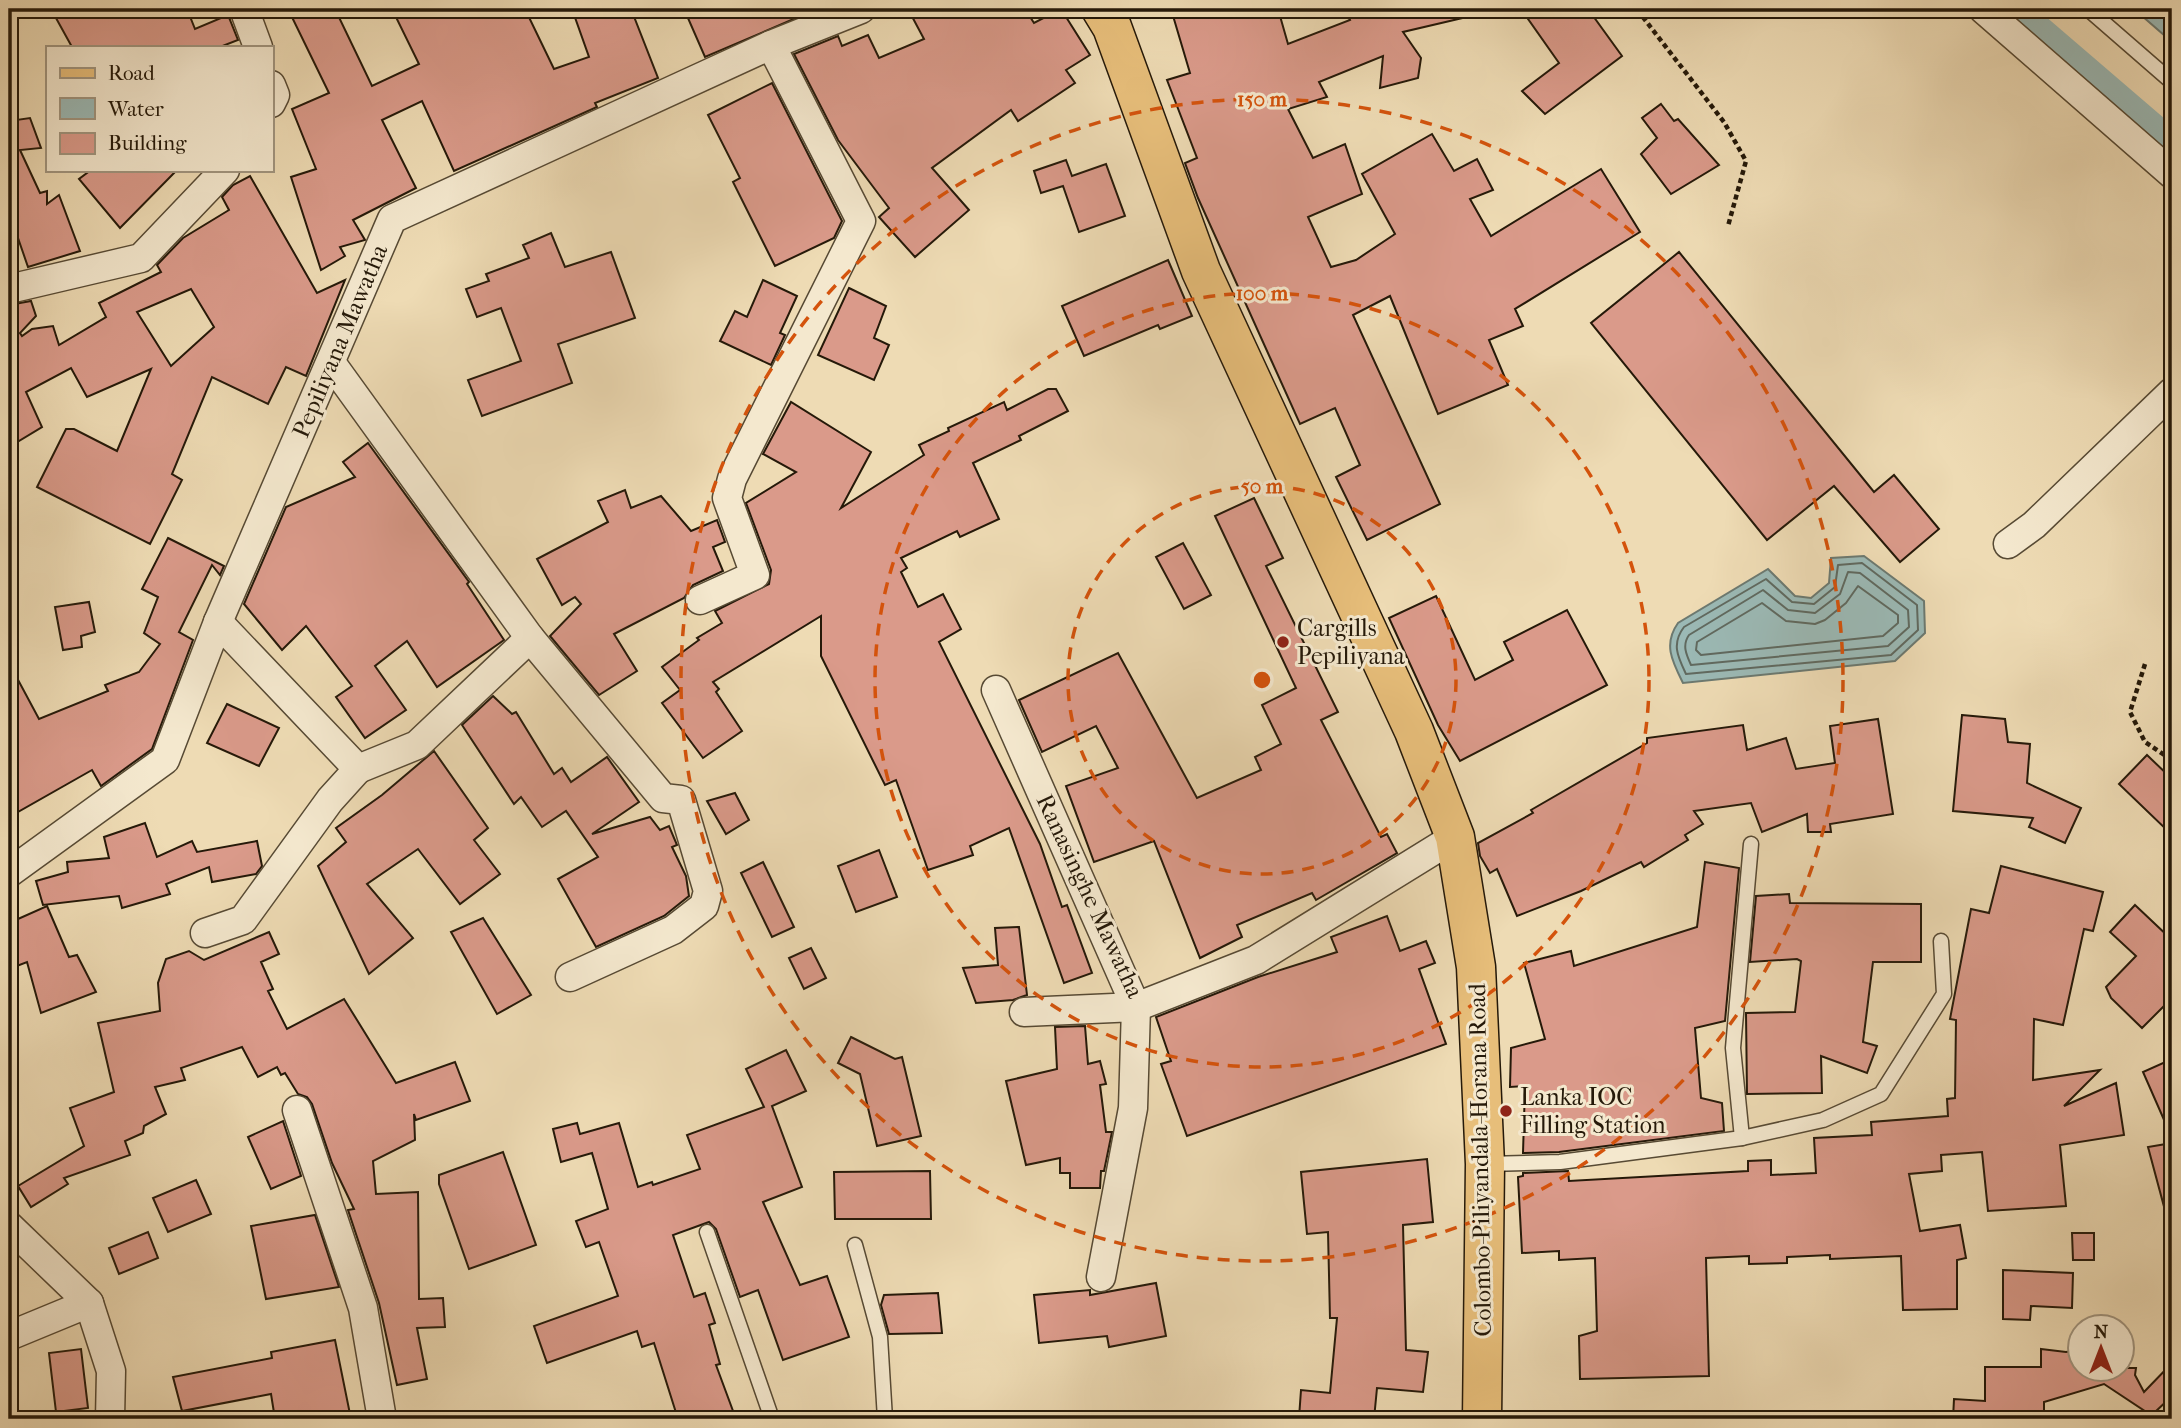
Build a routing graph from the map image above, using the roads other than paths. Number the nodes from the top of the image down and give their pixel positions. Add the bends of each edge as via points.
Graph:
1 (244, 9) edge
2 (861, 9) edge
3 (1101, 9) edge
4 (1983, 9) edge
5 (2088, 9) edge
6 (771, 45) junction
7 (258, 46) edge
8 (2172, 82) edge
9 (223, 172) edge
10 (2172, 174) edge
11 (9, 289) edge
12 (332, 364) junction
13 (2172, 392) edge
14 (2008, 544) dead end
15 (699, 600) dead end
16 (218, 622) junction
17 (530, 638) junction
18 (996, 690) dead end
19 (358, 769) junction
20 (1455, 837) junction
21 (1751, 844) dead end
22 (9, 873) edge
23 (205, 933) dead end
24 (1941, 941) dead end
25 (570, 977) dead end
26 (1136, 1007) junction
27 (1024, 1012) dead end
28 (297, 1110) dead end
29 (1742, 1138) junction
30 (1485, 1164) junction
31 (707, 1232) dead end
32 (17, 1233) edge
33 (855, 1245) dead end
34 (1101, 1277) dead end
35 (89, 1303) junction
36 (9, 1336) edge
37 (110, 1419) edge
38 (382, 1419) edge
39 (772, 1419) edge
40 (885, 1419) edge
41 (1482, 1419) edge

1 - 7 street
2 - 6 street, Pepiliyana Mawatha
3 - 20 main road, Colombo-Piliyandala-Horana Road via 1201,271 1413,730
4 - 10 street
5 - 8 lane
6 - 12 street, Pepiliyana Mawatha via 392,219
6 - 15 street via 861,221 732,479 727,498 755,575
9 - 11 street via 141,258
12 - 16 street, Pepiliyana Mawatha
12 - 17 street
13 - 14 street via 2034,526
16 - 19 street
16 - 22 street, Pepiliyana Mawatha via 165,761
17 - 19 street via 417,745
17 - 25 street via 663,798 681,800 708,891 704,906 673,930
18 - 26 street, Ranasinghe Mawatha
19 - 23 street via 243,920
20 - 26 street, Ranasinghe Mawatha via 1256,960
20 - 30 main road, Colombo-Piliyandala-Horana Road via 1476,967
21 - 29 lane via 1733,1048
24 - 29 lane via 1944,994 1881,1094 1823,1120
26 - 27 street
26 - 34 street via 1133,1108
28 - 38 street via 363,1308
29 - 30 lane via 1560,1162
30 - 41 main road, Colombo-Piliyandala-Horana Road
31 - 39 lane
32 - 35 street
33 - 40 lane via 880,1337
35 - 36 street
35 - 37 street via 111,1371

